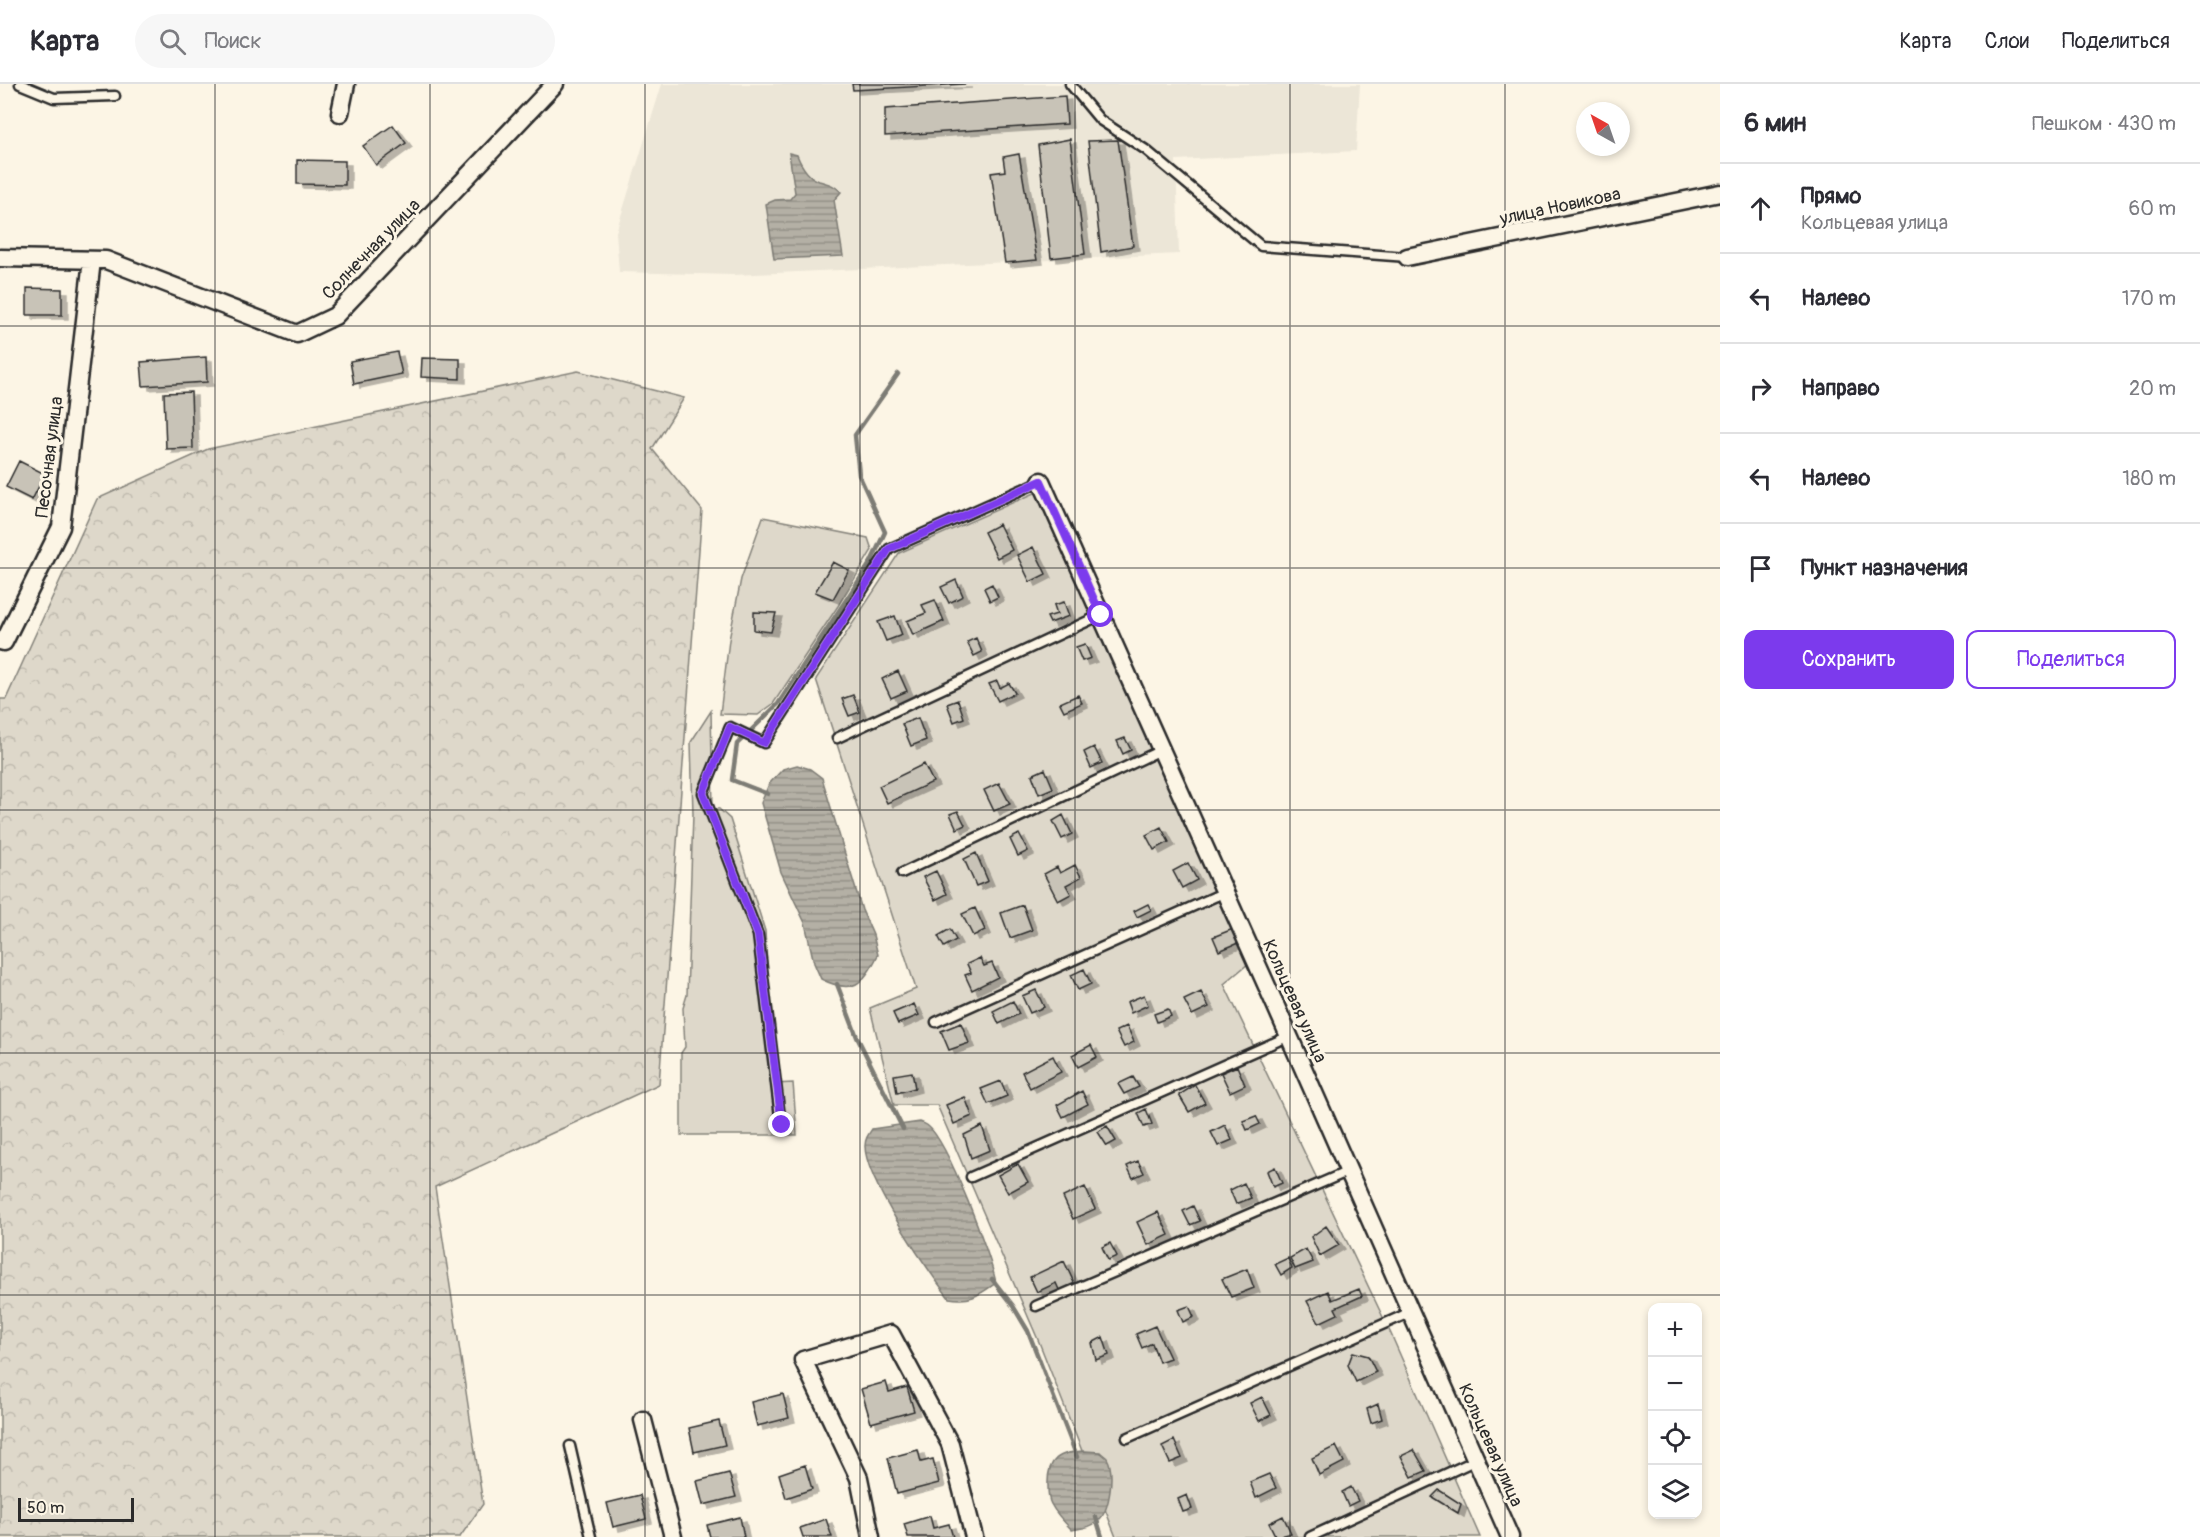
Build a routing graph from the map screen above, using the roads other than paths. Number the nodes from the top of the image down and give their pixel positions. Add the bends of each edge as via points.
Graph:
1 (20, 84) edge
2 (346, 84) edge
3 (555, 84) edge
4 (1070, 84) edge
5 (115, 96) dead end
6 (340, 113) dead end
7 (1720, 193) edge
8 (1407, 257) joint
9 (0, 258) edge
10 (92, 260) junction
11 (1041, 481) joint
12 (1101, 615) junction
13 (0, 641) edge
14 (837, 738) dead end
15 (1161, 750) junction
16 (902, 873) dead end
17 (1225, 892) junction
18 (936, 1022) dead end
19 (1289, 1036) junction
20 (782, 1125) dead end
21 (1349, 1171) junction
22 (971, 1177) dead end
23 (1036, 1306) dead end
24 (1411, 1312) junction
25 (643, 1419) dead end
26 (1127, 1438) dead end
27 (570, 1446) dead end
28 (1476, 1460) junction
29 (591, 1537) edge
30 (673, 1537) edge
31 (871, 1537) edge
32 (974, 1537) edge
33 (1310, 1537) edge
34 (1510, 1537) edge

1 - 5 lane via 54,98
2 - 6 street
3 - 10 street, Солнечная улица via 335,316 297,334 106,260
4 - 8 lane via 1100,120 1146,150 1261,246
7 - 8 street, улица Новикова
9 - 10 street, Солнечная улица
10 - 13 street, Песочная улица via 61,527 4,642
11 - 12 street, Кольцевая улица
11 - 20 lane via 889,549 764,743 730,727 703,793 758,935
12 - 14 lane
12 - 15 street, Кольцевая улица
15 - 16 lane
15 - 17 street, Кольцевая улица
17 - 18 lane
17 - 19 street, Кольцевая улица
19 - 21 street, Кольцевая улица
19 - 22 lane
21 - 23 lane
21 - 24 street, Кольцевая улица
24 - 26 lane
24 - 28 street, Кольцевая улица
25 - 30 street
27 - 29 lane
28 - 33 lane
28 - 34 street, Кольцевая улица
31 - 32 street via 859,1478 803,1360 891,1334 950,1444

